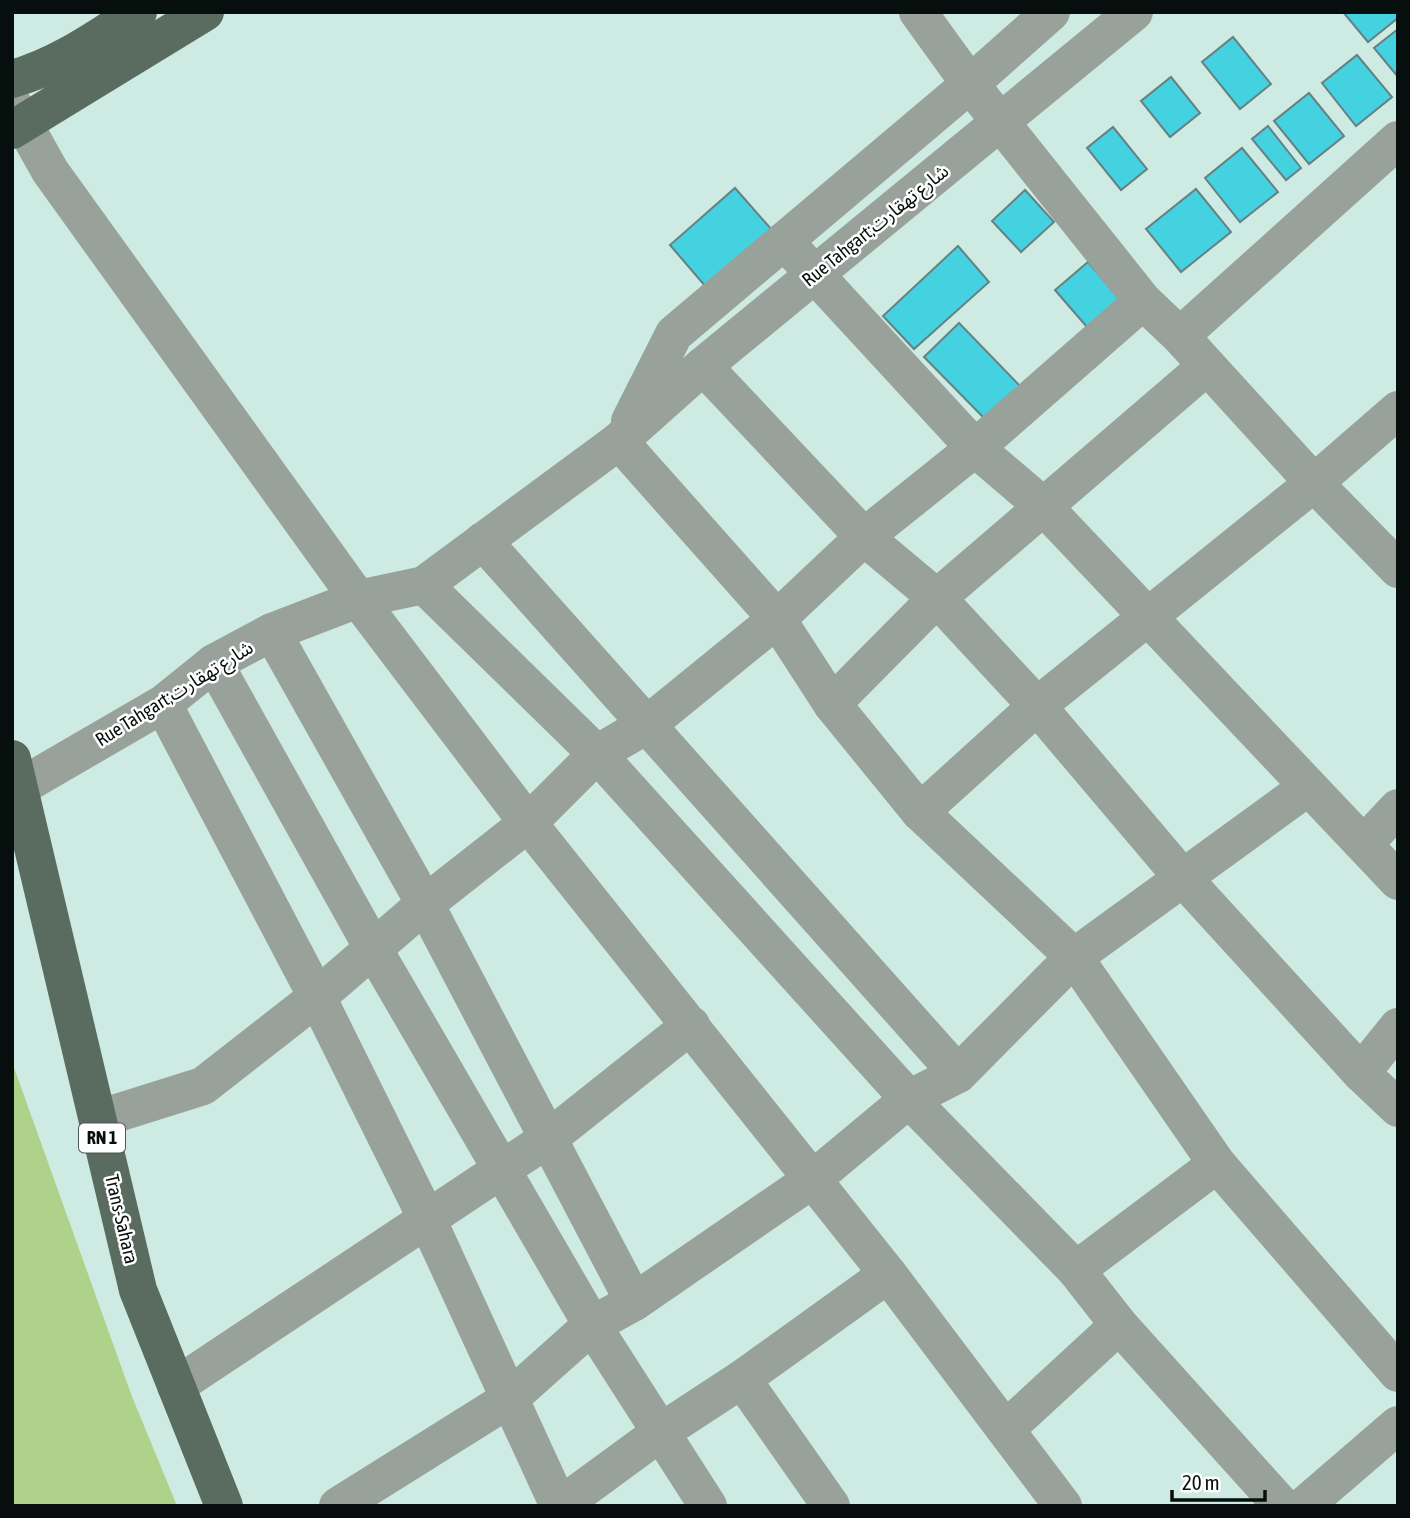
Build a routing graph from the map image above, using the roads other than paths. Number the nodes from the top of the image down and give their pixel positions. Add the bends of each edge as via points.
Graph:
1 (138, 12) edge
2 (205, 12) edge
3 (918, 12) edge
4 (1051, 12) edge
5 (1134, 12) edge
6 (12, 79) edge
7 (970, 84) junction
8 (16, 118) edge
9 (1002, 122) junction
10 (1398, 140) edge
11 (784, 241) junction
12 (814, 275) junction
13 (1143, 301) junction
14 (1180, 336) junction
15 (704, 366) junction
16 (1207, 366) junction
17 (1398, 410) edge
18 (620, 441) junction
19 (975, 448) junction
20 (1314, 482) junction
21 (1043, 506) junction
22 (864, 537) junction
23 (483, 541) junction
24 (1398, 569) edge
25 (424, 584) junction
26 (937, 598) junction
27 (358, 599) junction
28 (1147, 616) junction
29 (777, 619) junction
30 (272, 632) junction
31 (214, 663) junction
32 (163, 704) junction
33 (832, 704) junction
34 (1037, 706) junction
35 (648, 724) junction
36 (597, 754) junction
37 (16, 773) edge
38 (1308, 787) junction
39 (1398, 808) edge
40 (920, 813) junction
41 (528, 823) junction
42 (1364, 844) junction
43 (1182, 877) junction
44 (1398, 881) edge
45 (425, 904) junction
46 (374, 950) junction
47 (1074, 957) junction
48 (317, 997) junction
49 (691, 1025) junction
50 (1398, 1027) edge
51 (1361, 1073) junction
52 (958, 1074) junction
53 (909, 1098) junction
54 (1398, 1108) edge
55 (98, 1119) junction
56 (549, 1138) junction
57 (1217, 1164) junction
58 (500, 1170) junction
59 (813, 1178) junction
60 (427, 1219) junction
61 (1076, 1270) junction
62 (888, 1274) junction
63 (634, 1302) junction
64 (593, 1325) junction
65 (1119, 1325) junction
66 (1398, 1373) edge
67 (742, 1379) junction
68 (177, 1386) junction
69 (509, 1399) junction
70 (1006, 1429) junction
71 (1396, 1431) edge
72 (661, 1433) junction
73 (224, 1506) edge
74 (338, 1506) edge
75 (560, 1506) edge
76 (708, 1506) edge
77 (831, 1506) edge
78 (1063, 1506) edge
79 (1282, 1506) edge
80 (1304, 1506) edge

1 - 6 main road via 63,59
2 - 8 main road
3 - 7 street
4 - 7 street, Rue Tahgart;شارع تهقارت
5 - 9 street, Rue Tahgart;شارع تهقارت
7 - 9 street
7 - 11 street, Rue Tahgart;شارع تهقارت
8 - 27 street
9 - 12 street, Rue Tahgart;شارع تهقارت
9 - 13 street
10 - 14 street
11 - 12 street
11 - 18 street, Rue Tahgart;شارع تهقارت via 674,334
12 - 15 street, Rue Tahgart;شارع تهقارت
12 - 19 street
13 - 14 street
13 - 19 street
14 - 16 street
15 - 18 street, Rue Tahgart;شارع تهقارت
15 - 22 street
16 - 20 street
16 - 21 street
17 - 20 street
18 - 23 street, Rue Tahgart;شارع تهقارت
18 - 29 street
19 - 21 street
19 - 22 street
20 - 24 street
20 - 28 street
21 - 26 street
21 - 28 street
22 - 26 street
22 - 29 street
23 - 25 street, Rue Tahgart;شارع تهقارت
23 - 35 street
25 - 27 street, Rue Tahgart;شارع تهقارت
25 - 36 street
26 - 33 street
26 - 34 street
27 - 30 street, Rue Tahgart;شارع تهقارت
27 - 41 street
28 - 34 street
28 - 38 street
29 - 33 street
29 - 35 street
30 - 31 street, Rue Tahgart;شارع تهقارت
30 - 45 street
31 - 32 street, Rue Tahgart;شارع تهقارت
31 - 46 street
32 - 37 street, Rue Tahgart;شارع تهقارت
32 - 48 street
33 - 40 street
34 - 40 street
34 - 43 street
35 - 36 street
35 - 52 street
36 - 41 street
36 - 53 street
37 - 55 main road, Trans-Sahara / RN 1
38 - 42 street
38 - 43 street
39 - 42 street
40 - 47 street
41 - 45 street
41 - 49 street
42 - 44 street
43 - 47 street
43 - 51 street
45 - 46 street
45 - 56 street
46 - 48 street
46 - 58 street
47 - 52 street
47 - 57 street
48 - 55 street via 202,1086
48 - 60 street
49 - 56 street
49 - 59 street
50 - 51 street
51 - 54 street
52 - 53 street
53 - 59 street
53 - 61 street
55 - 68 main road, Trans-Sahara / RN 1 via 138,1290
56 - 58 street
56 - 63 street
57 - 61 street
57 - 66 street
58 - 60 street
58 - 64 street
59 - 62 street
59 - 63 street
60 - 68 street
60 - 69 street
61 - 65 street
62 - 67 street
62 - 70 street
63 - 64 street
64 - 69 street
64 - 72 street
65 - 70 street
65 - 79 street
67 - 72 street
67 - 77 street
68 - 73 main road, Trans-Sahara / RN 1
69 - 74 street
69 - 75 street
70 - 78 street
71 - 80 street
72 - 75 street
72 - 76 street

